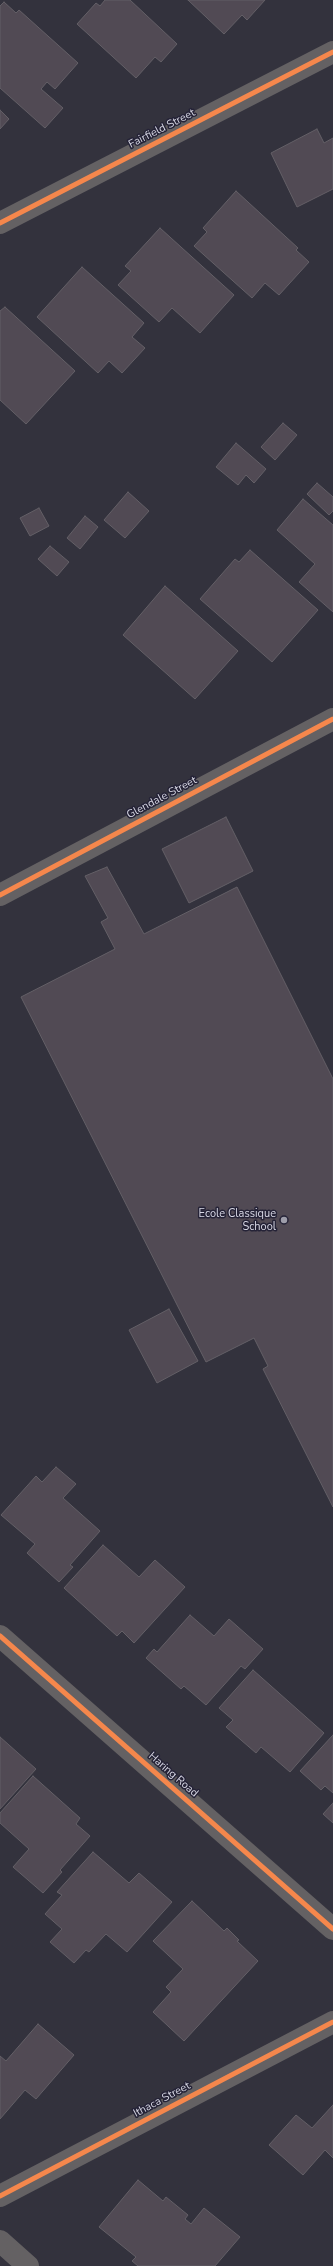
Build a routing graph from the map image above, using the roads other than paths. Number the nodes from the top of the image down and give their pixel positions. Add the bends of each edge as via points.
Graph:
1 (333, 52) edge
2 (0, 223) edge
3 (333, 719) edge
4 (0, 895) edge
5 (0, 1636) edge
6 (333, 1928) edge
7 (333, 2022) edge
8 (0, 2196) edge
9 (0, 2241) edge
10 (28, 2266) edge

1 - 2 street, Fairfield Street
3 - 4 street, Glendale Street
5 - 6 street, Haring Road
7 - 8 street, Ithaca Street
9 - 10 street

